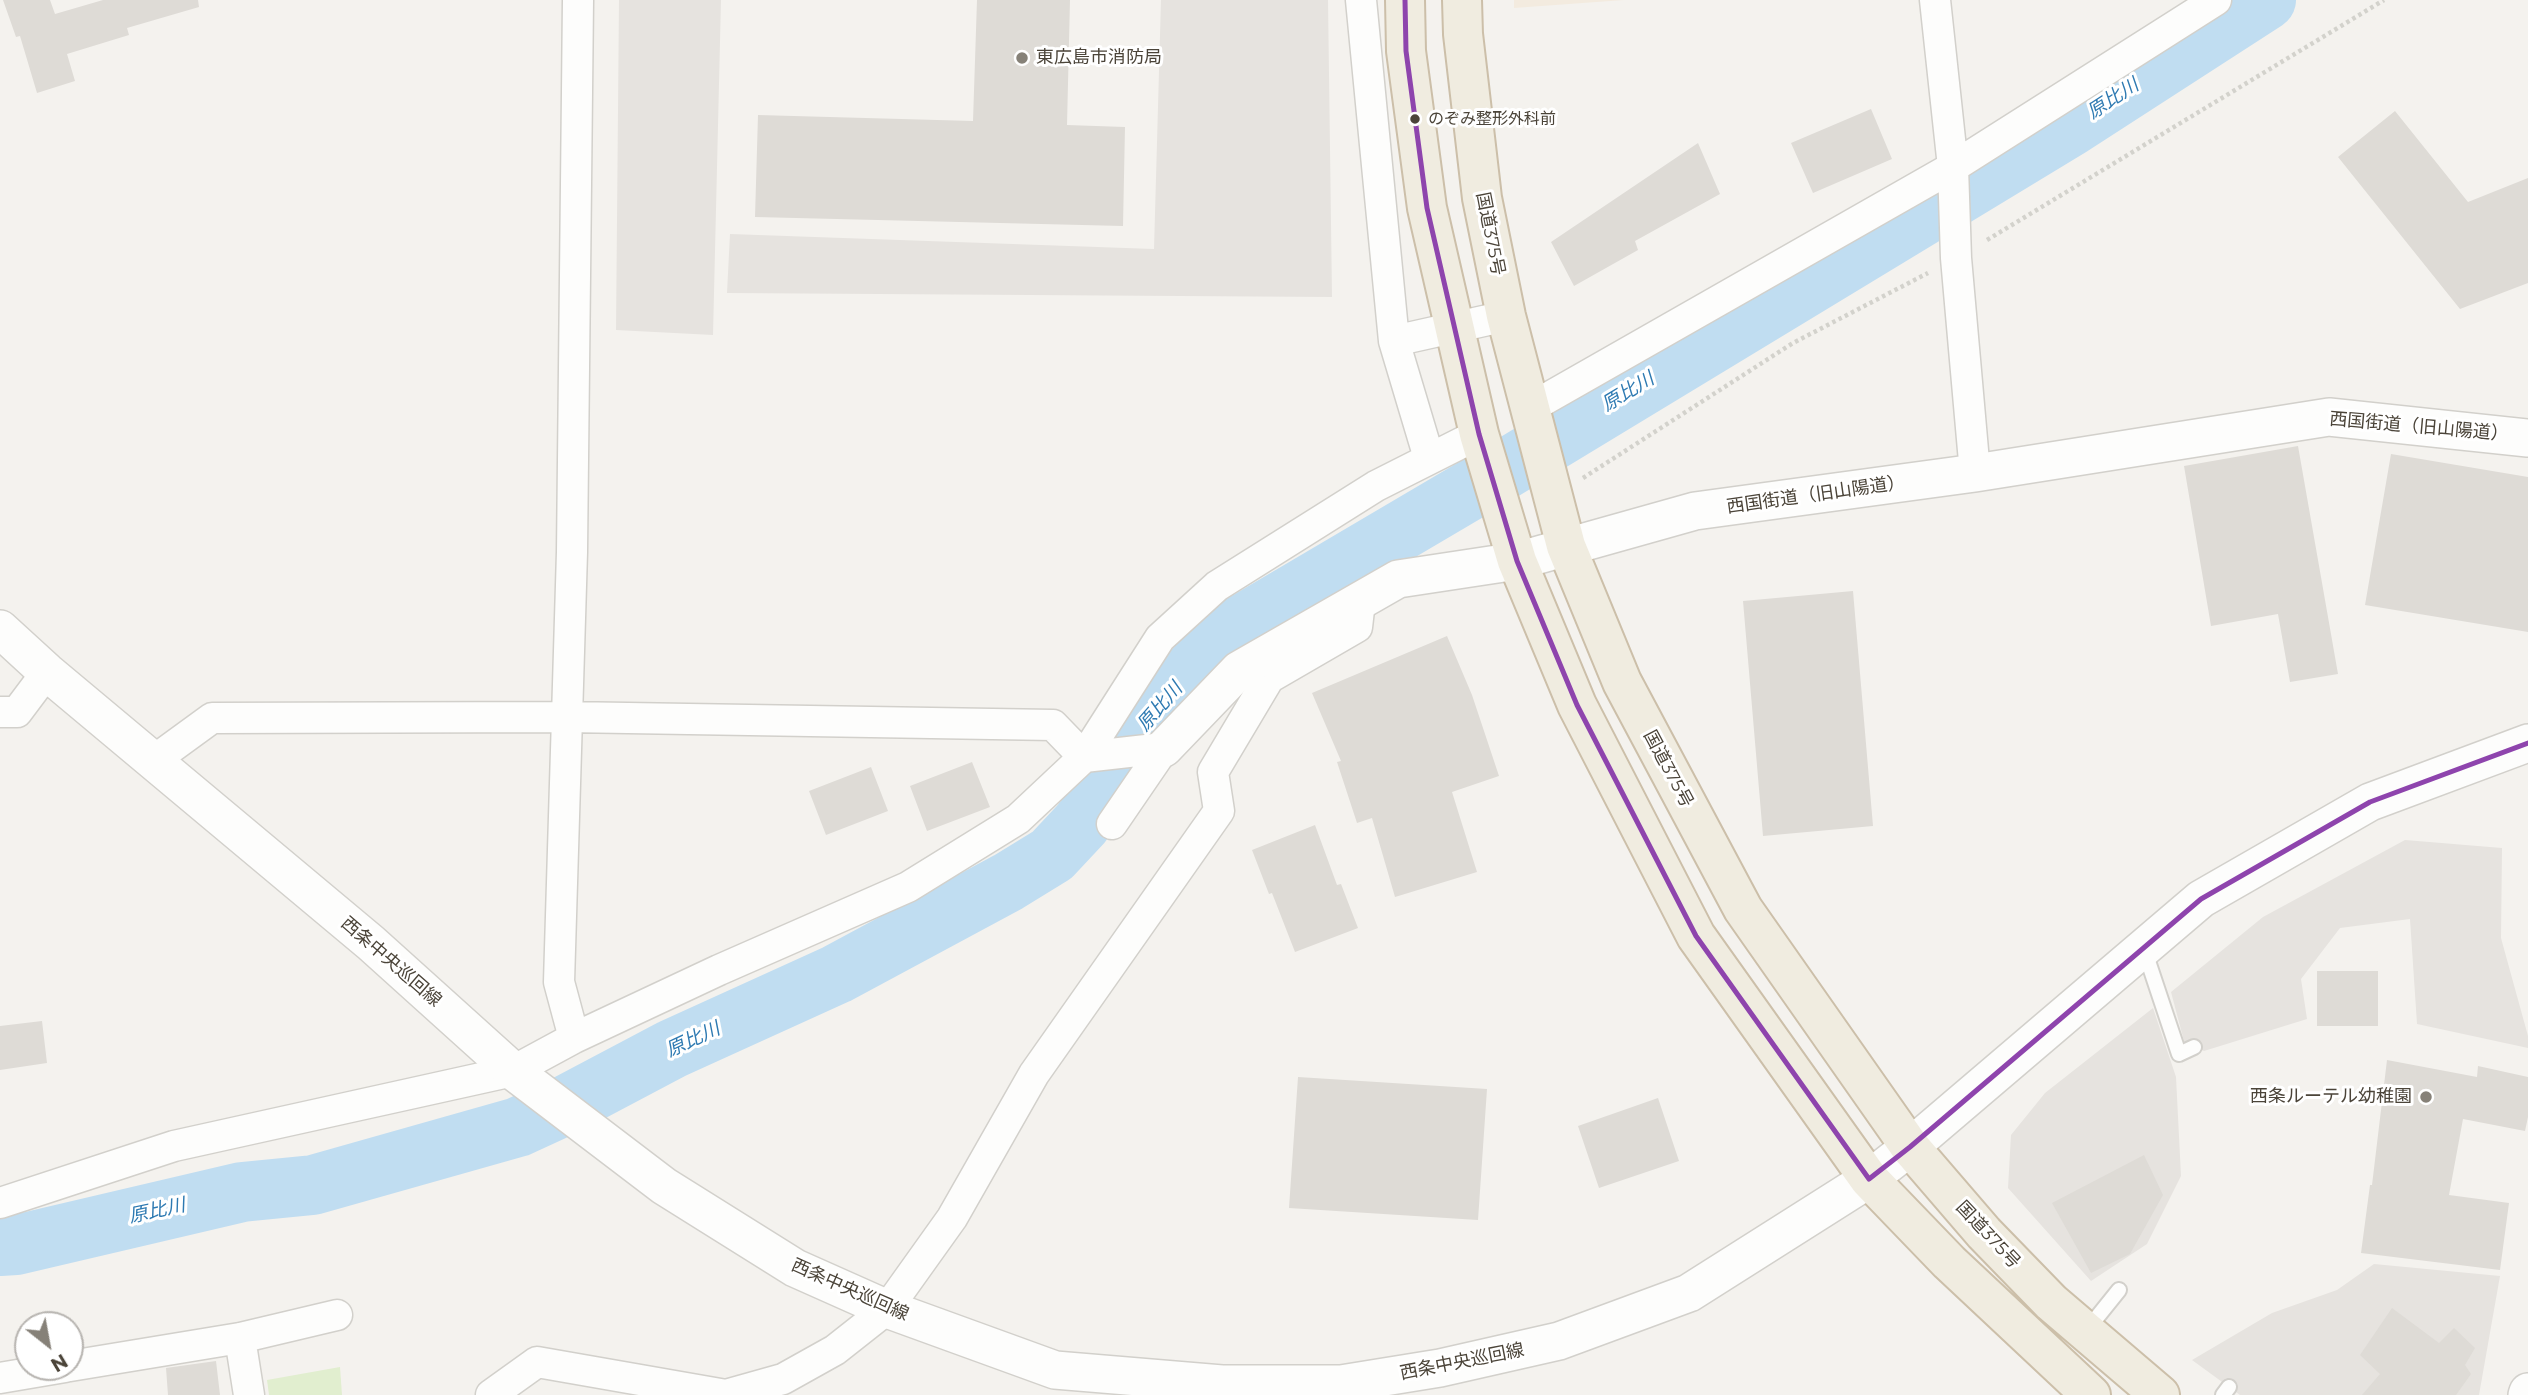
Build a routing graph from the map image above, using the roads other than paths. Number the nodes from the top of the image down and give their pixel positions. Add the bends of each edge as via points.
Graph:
1 (578, 0) edge
2 (1361, 0) edge
3 (1405, 0) edge
4 (1462, 0) edge
5 (1935, 0) edge
6 (2216, 0) edge
7 (1953, 174) junction
8 (1506, 316) junction
9 (1454, 328) junction
10 (1394, 341) junction
11 (1530, 408) junction
12 (1479, 433) junction
13 (2528, 438) edge
14 (1429, 458) junction
15 (1975, 473) junction
16 (1566, 546) junction
17 (1517, 561) junction
18 (1360, 601) junction
19 (0, 629) edge
20 (47, 672) junction
21 (0, 712) edge
22 (567, 717) junction
23 (2528, 743) edge
24 (1164, 748) junction
25 (1084, 757) junction
26 (153, 761) junction
27 (1112, 824) dead end
28 (2144, 947) junction
29 (573, 1038) junction
30 (2194, 1047) dead end
31 (523, 1079) junction
32 (1910, 1147) junction
33 (1869, 1179) junction
34 (0, 1203) edge
35 (2119, 1290) dead end
36 (887, 1309) junction
37 (337, 1315) dead end
38 (2085, 1332) junction
39 (240, 1338) junction
40 (84, 1364) edge
41 (1085, 1383) edge
42 (249, 1395) edge
43 (491, 1395) edge
44 (2091, 1395) edge
45 (2160, 1395) edge

1 - 22 street
2 - 10 street
3 - 9 highway via 1406,51 1427,208
4 - 8 highway, 国道375号 via 1482,198
5 - 7 street
6 - 7 street
7 - 11 street
7 - 15 street
8 - 9 street
8 - 11 highway, 国道375号
9 - 10 street
9 - 12 highway
10 - 14 street
11 - 16 highway, 国道375号
12 - 14 street
12 - 17 highway
13 - 15 street, 西国街道（旧山陽道） via 2329,417
14 - 25 street via 1217,586 1160,638
15 - 16 street, 西国街道（旧山陽道） via 1695,511
16 - 17 street, 西国街道（旧山陽道）
16 - 32 highway, 国道375号 via 1622,682 1743,909
17 - 18 street, 西国街道（旧山陽道） via 1398,579
17 - 33 highway via 1577,705 1696,936
18 - 24 street, 西国街道（旧山陽道） via 1239,670
18 - 36 street via 1357,627 1269,678 1213,772 1219,811 1034,1074 951,1218
19 - 20 street, 西条中央巡回線
20 - 21 street via 17,712
20 - 26 street, 西条中央巡回線
22 - 25 street via 1053,725
22 - 26 street via 212,718
22 - 29 street via 559,982
23 - 28 street via 2370,802 2201,899
24 - 25 street
24 - 27 street
25 - 29 street via 1018,819 908,887
26 - 31 street, 西条中央巡回線 via 371,943
28 - 30 lane via 2179,1054
28 - 32 street
29 - 31 street
31 - 34 street via 174,1146
31 - 36 street, 西条中央巡回線 via 664,1186 794,1268
32 - 33 street, 西条中央巡回線
32 - 38 highway, 国道375号 via 1984,1233
33 - 41 street, 西条中央巡回線 via 1689,1293 1559,1342 1341,1384
33 - 44 highway via 1948,1262
35 - 38 lane
36 - 41 street, 西条中央巡回線
36 - 43 street via 835,1350 783,1378 726,1395 537,1362
37 - 39 street
38 - 45 highway, 国道375号
39 - 40 street
39 - 42 street

